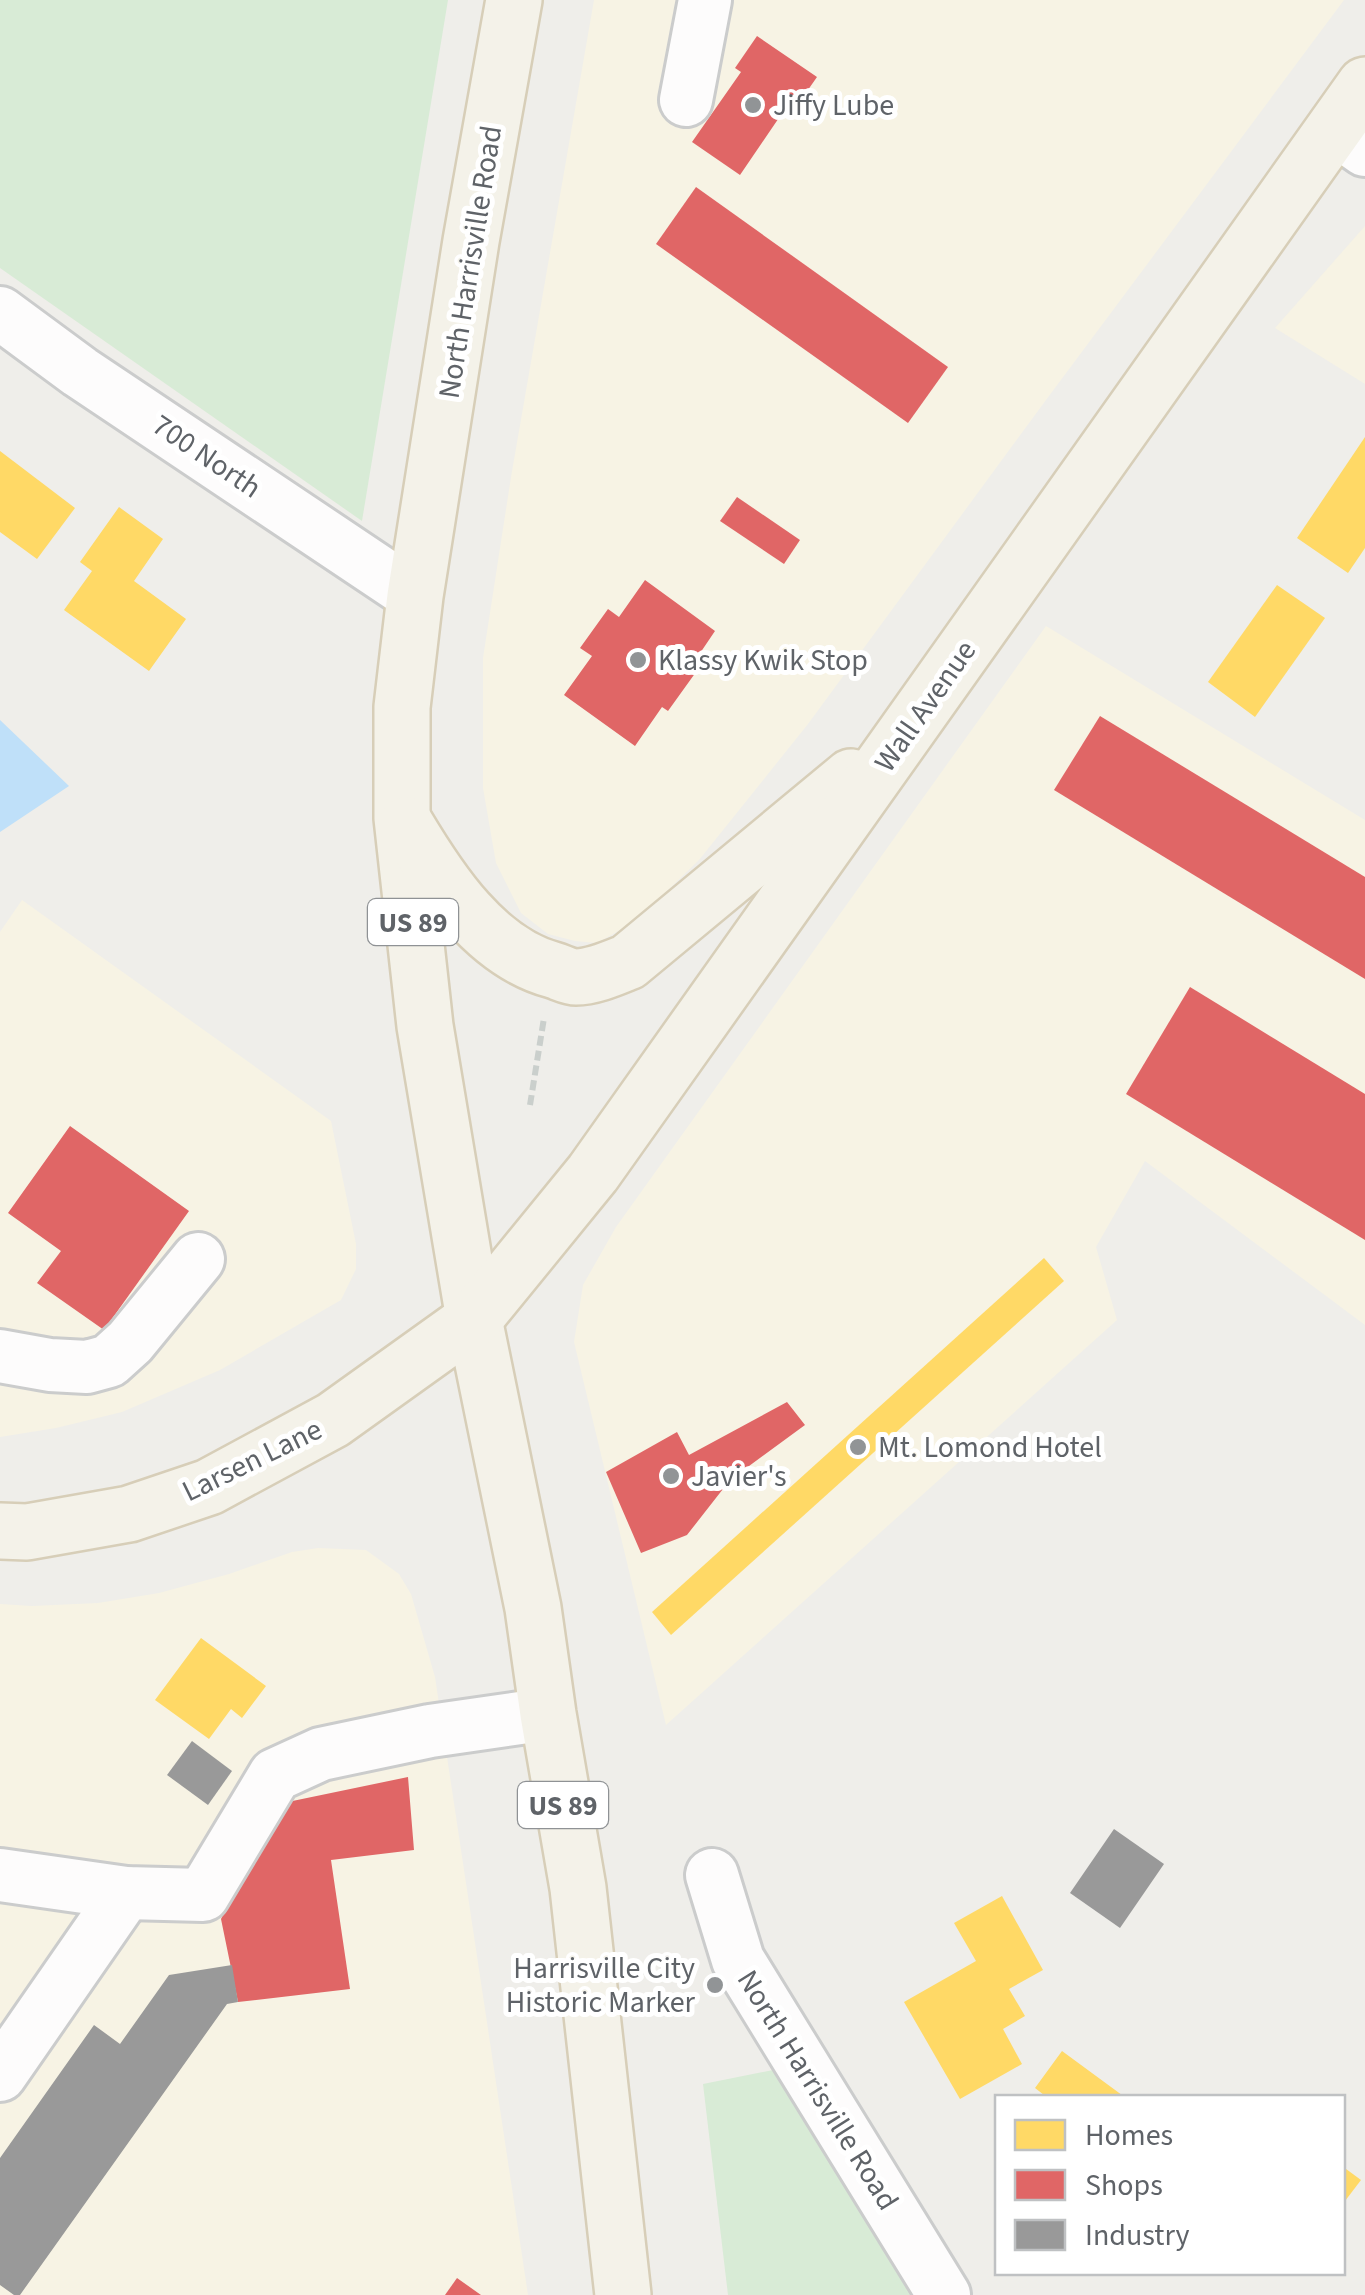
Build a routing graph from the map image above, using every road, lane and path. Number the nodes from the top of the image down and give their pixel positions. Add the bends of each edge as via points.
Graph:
1 (514, 0) edge
2 (705, 0) edge
3 (686, 100) dead end
4 (1355, 121) edge
5 (0, 313) edge
6 (415, 596) junction
7 (907, 730) junction
8 (402, 818) junction
9 (545, 1013) dead end
10 (530, 1106) dead end
11 (198, 1258) dead end
12 (474, 1318) junction
13 (0, 1356) edge
14 (0, 1531) edge
15 (548, 1714) junction
16 (0, 1875) edge
17 (712, 1875) dead end
18 (126, 1893) junction
19 (0, 2075) edge
20 (623, 2295) edge
21 (944, 2295) edge

1 - 6 main road, North Harrisville Road / US 89
2 - 3 street
4 - 7 main road, Wall Avenue
5 - 6 street, 700 North
6 - 8 main road, US 89 via 402,707
7 - 8 main road via 628,962 576,977 519,956 475,922
7 - 12 main road, Wall Avenue via 593,1173
8 - 12 main road, US 89 via 425,1026
9 - 10 path
11 - 13 street via 109,1360 87,1368
12 - 14 main road, Larsen Lane via 332,1420 210,1487 129,1514
12 - 15 main road, US 89
15 - 18 street via 321,1754 275,1776 203,1895
15 - 20 main road, US 89 via 578,1888
16 - 18 street
17 - 21 street, North Harrisville Road via 738,1960
18 - 19 street

